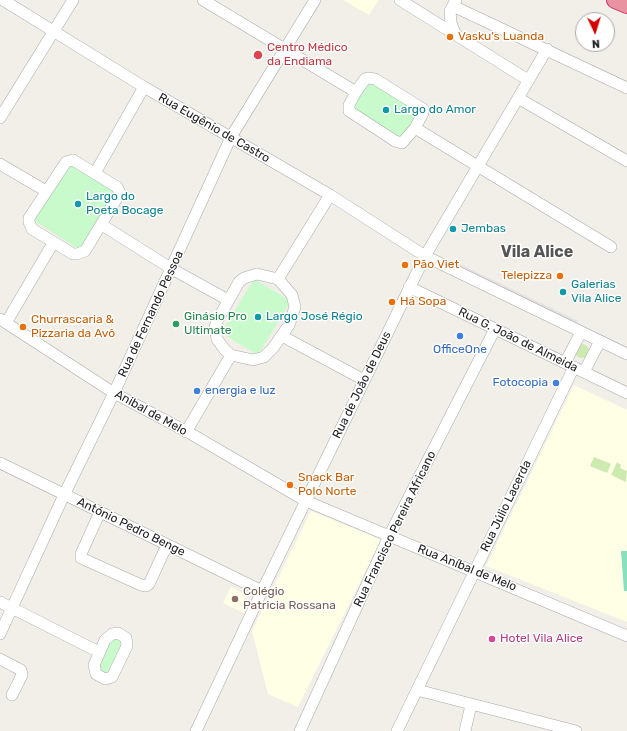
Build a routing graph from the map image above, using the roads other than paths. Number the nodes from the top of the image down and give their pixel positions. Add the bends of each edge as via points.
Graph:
1 (3, 0) edge
2 (73, 0) edge
3 (203, 0) edge
4 (314, 0) edge
5 (400, 0) edge
6 (615, 0) edge
7 (627, 5) edge
8 (453, 6) edge
9 (423, 14) junction
10 (54, 32) junction
11 (455, 33) junction
12 (547, 49) junction
13 (285, 50) junction
14 (528, 80) junction
15 (144, 87) junction
16 (627, 88) edge
17 (356, 92) junction
18 (518, 98) junction
19 (0, 118) edge
20 (415, 128) junction
21 (232, 138) junction
22 (627, 160) edge
23 (0, 164) edge
24 (477, 166) junction
25 (95, 173) junction
26 (46, 191) junction
27 (330, 195) junction
28 (102, 225) junction
29 (54, 243) junction
30 (611, 247) dead end
31 (425, 256) junction
32 (172, 269) junction
33 (278, 279) junction
34 (409, 286) junction
35 (228, 300) junction
36 (3, 321) edge
37 (495, 328) junction
38 (581, 332) junction
39 (282, 336) junction
40 (600, 341) junction
41 (627, 354) edge
42 (231, 355) junction
43 (575, 367) junction
44 (364, 380) junction
45 (114, 393) junction
46 (627, 393) edge
47 (186, 432) junction
48 (0, 463) edge
49 (64, 495) junction
50 (306, 501) junction
51 (100, 512) junction
52 (389, 536) junction
53 (168, 545) junction
54 (475, 571) junction
55 (262, 591) junction
56 (0, 602) edge
57 (12, 608) junction
58 (0, 634) edge
59 (627, 636) edge
60 (99, 652) dead end
61 (0, 659) edge
62 (417, 690) junction
63 (12, 695) dead end
64 (471, 705) junction
65 (536, 726) edge
66 (196, 731) edge
67 (300, 731) edge
68 (397, 731) edge
69 (465, 731) edge
70 (576, 731) edge

1 - 10 street, Rua Eugênio de Castro
2 - 10 street
3 - 13 street
4 - 13 street, Rua de Fernando Pessoa
5 - 9 street
6 - 7 highway
8 - 9 street via 438,16
8 - 11 street via 451,23
8 - 12 street
9 - 11 street
10 - 15 street, Rua Eugênio de Castro
10 - 19 street
11 - 14 street
12 - 14 street, Rua de João de Deus
12 - 16 street
13 - 17 street
13 - 21 street, Rua de Fernando Pessoa
14 - 18 street, Rua de João de Deus
15 - 21 street, Rua Eugênio de Castro
15 - 25 street
17 - 20 street via 349,111 396,142 405,141
17 - 20 street via 365,79 375,78 420,106 423,113
18 - 22 street
18 - 24 street, Rua de João de Deus
20 - 24 street
21 - 27 street, Rua Eugênio de Castro
21 - 32 street, Rua de Fernando Pessoa
23 - 26 street
24 - 30 street
24 - 31 street, Rua de João de Deus
25 - 26 street via 77,162 68,160
25 - 28 street via 119,190 119,196
26 - 29 street via 29,218 29,226
27 - 31 street, Rua Eugênio de Castro
27 - 33 street
28 - 29 street via 81,253 73,254
28 - 32 street
29 - 36 street
31 - 34 street, Rua de João de Deus
31 - 38 street
32 - 35 street
32 - 45 street, Rua de Fernando Pessoa
33 - 35 street via 264,274 249,276 239,282
33 - 39 street via 292,295 295,307
34 - 37 street, Rua G. João de Almeida
34 - 44 street, Rua de João de Deus
35 - 42 street via 215,327 221,345
36 - 45 street, Anibal de Melo
37 - 43 street, Rua G. João de Almeida
37 - 52 street, Rua Francisco Pereira Africano
38 - 40 street
38 - 43 street
39 - 42 street via 268,353 259,359
39 - 44 street
40 - 41 street
40 - 43 street
42 - 47 street
43 - 46 street, Rua G. João de Almeida
43 - 54 street, Rua Júlio Lacerda
44 - 50 street, Rua de João de Deus
45 - 47 street, Anibal de Melo
45 - 49 street, Rua de Fernando Pessoa
47 - 50 street, Anibal de Melo
48 - 49 street, António Pedro Benge
49 - 51 street, António Pedro Benge
49 - 57 street, Rua de Fernando Pessoa
50 - 52 street, Rua Aníbal de Melo
50 - 55 street, Rua de João de Deus
51 - 53 street, António Pedro Benge
51 - 53 street via 81,558 146,586
52 - 54 street, Rua Aníbal de Melo
52 - 67 street, Rua Francisco Pereira Africano
53 - 55 street, António Pedro Benge
54 - 59 street, Rua Aníbal de Melo
54 - 62 street, Rua Júlio Lacerda
55 - 66 street, Rua de João de Deus
56 - 57 street
57 - 58 street, Rua de Fernando Pessoa
57 - 60 street
61 - 63 street via 21,670 22,675
62 - 64 street
62 - 68 street, Rua Júlio Lacerda
64 - 65 street
64 - 69 street
65 - 70 street

